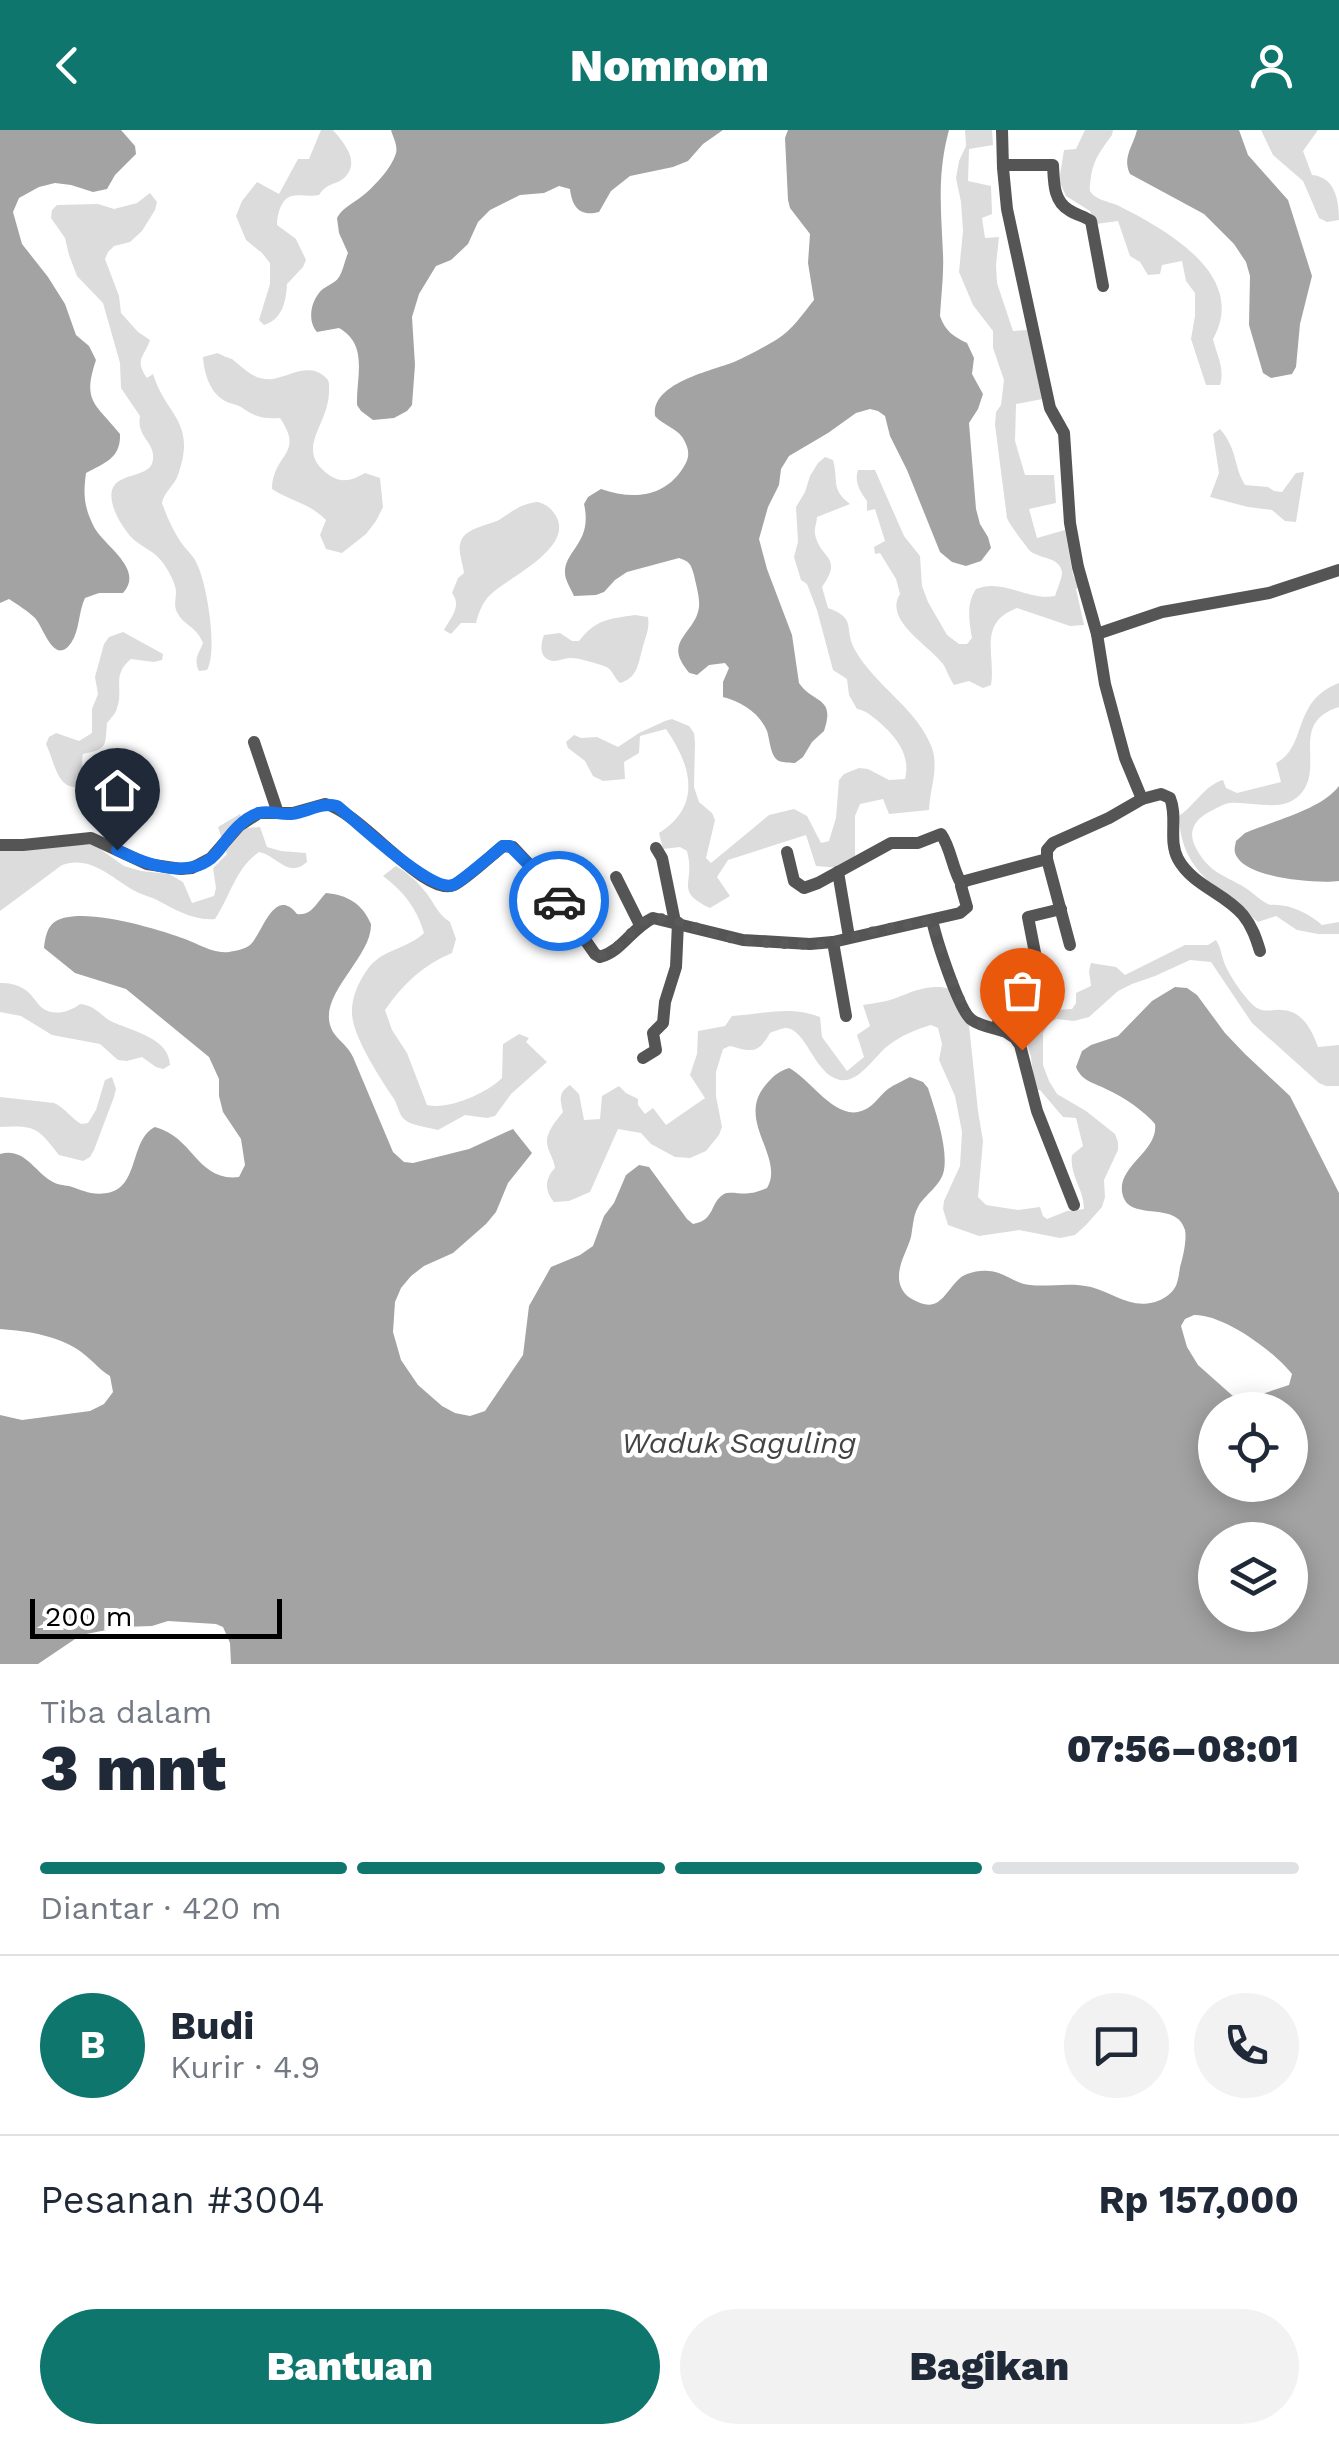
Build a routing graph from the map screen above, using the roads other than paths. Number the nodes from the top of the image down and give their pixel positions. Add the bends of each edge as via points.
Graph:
1 (1002, 130) edge
2 (1003, 164) junction
3 (1103, 286) dead end
4 (1339, 570) edge
5 (1097, 634) junction
6 (254, 742) dead end
7 (1142, 799) junction
8 (278, 813) junction
9 (0, 845) edge
10 (656, 848) dead end
11 (787, 852) dead end
12 (1047, 859) junction
13 (838, 872) junction
14 (616, 878) dead end
15 (962, 884) junction
16 (1061, 909) junction
17 (932, 920) junction
18 (676, 922) junction
19 (640, 926) junction
20 (849, 937) junction
21 (833, 942) junction
22 (1070, 945) dead end
23 (1260, 951) dead end
24 (846, 1016) dead end
25 (1004, 1031) junction
26 (643, 1058) dead end
27 (1074, 1205) dead end

1 - 2 street
2 - 3 street via 1052,166 1060,203 1091,221
2 - 5 street via 1048,400 1064,432 1070,523
4 - 5 street
5 - 7 street via 1116,731
6 - 8 street
7 - 12 street via 1052,843
7 - 23 street via 1170,798 1180,862 1242,913
8 - 9 street via 247,820 212,858 192,868 147,864 91,838
8 - 19 street via 337,806 418,873 449,886 503,846 513,847 598,956 614,951
10 - 18 street
11 - 13 street via 800,887
12 - 15 street
12 - 16 street
13 - 15 street via 890,843 941,834
13 - 20 street
14 - 19 street
15 - 17 street via 966,910
16 - 22 street
16 - 25 street via 1028,917 1048,992 1002,1008 998,1020
17 - 20 street
17 - 25 street via 966,1014
18 - 19 street via 653,918
18 - 21 street via 744,940
18 - 26 street via 676,967 664,1018 653,1034 656,1050
20 - 21 street
21 - 24 street
25 - 27 street via 1020,1046

